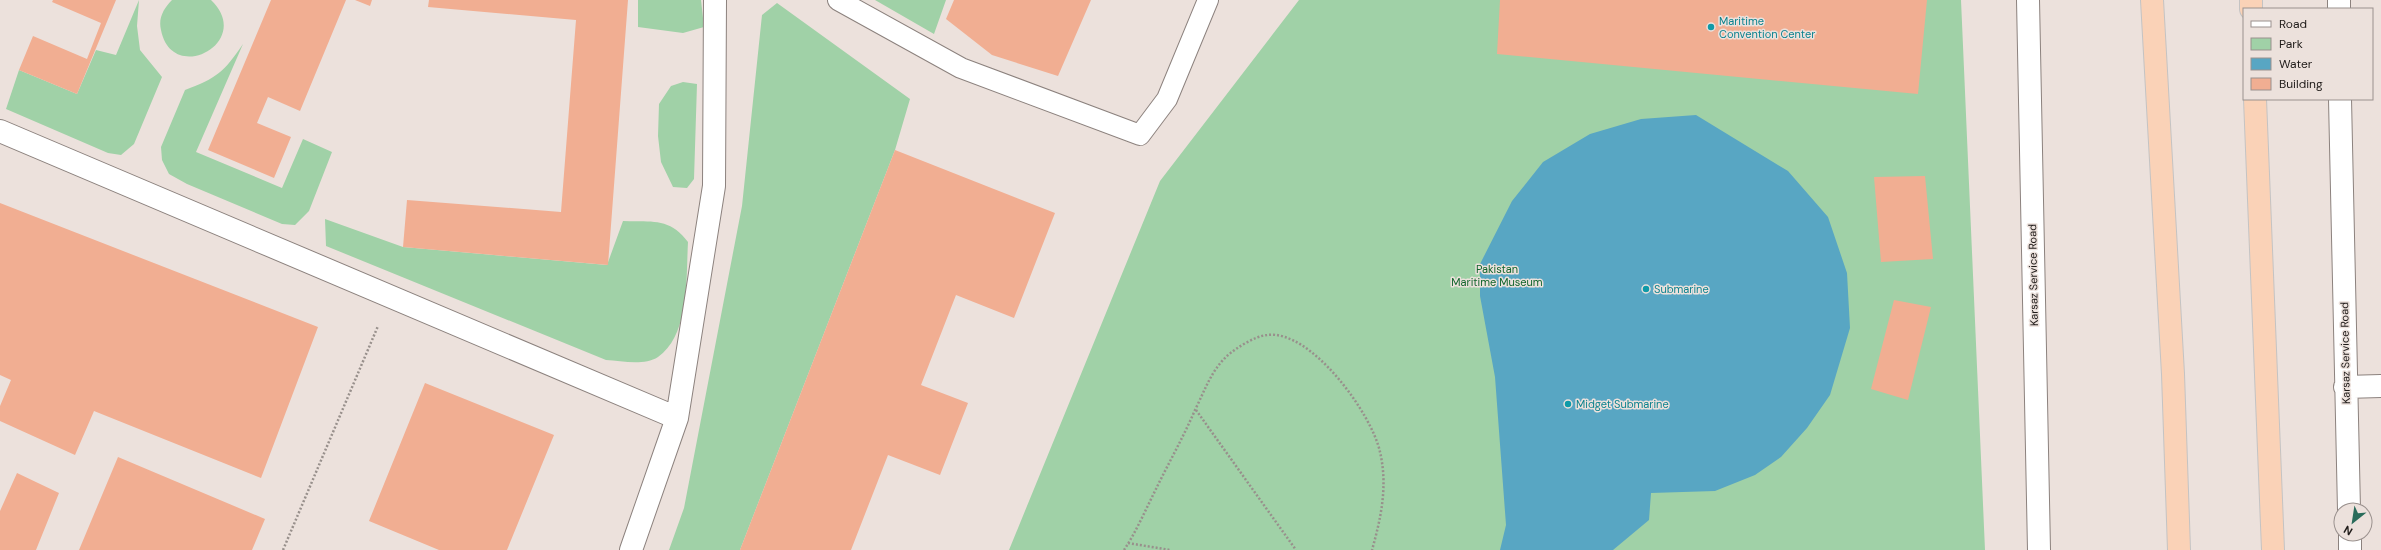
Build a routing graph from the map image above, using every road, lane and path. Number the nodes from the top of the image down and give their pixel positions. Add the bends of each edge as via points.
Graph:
1 (715, 0) edge
2 (838, 0) edge
3 (1208, 0) edge
4 (2028, 0) edge
5 (2152, 0) edge
6 (2255, 100) edge
7 (2340, 100) edge
8 (0, 131) edge
9 (391, 297) junction
10 (2381, 386) edge
11 (2345, 387) junction
12 (1196, 410) junction
13 (677, 418) junction
14 (2349, 502) edge
15 (1128, 543) junction
16 (283, 550) edge
17 (631, 550) edge
18 (1124, 550) edge
19 (1170, 550) edge
20 (1296, 550) edge
21 (1372, 550) edge
22 (2039, 550) edge
23 (2179, 550) edge
24 (2273, 550) edge

1 - 13 street via 714,186
2 - 3 lane via 961,68 1140,134 1167,99
4 - 22 street, Karsaz Service Road
5 - 23 highway via 2173,374
6 - 24 highway
7 - 11 street, Karsaz Service Road
8 - 9 street
9 - 13 street
9 - 16 path
10 - 11 street
11 - 14 street, Karsaz Service Road
12 - 15 path
12 - 20 path
12 - 21 path via 1209,377 1228,356 1250,342 1267,335 1291,338 1318,358 1350,393 1369,422 1380,452 1384,496
13 - 17 street
15 - 18 path
15 - 19 path

